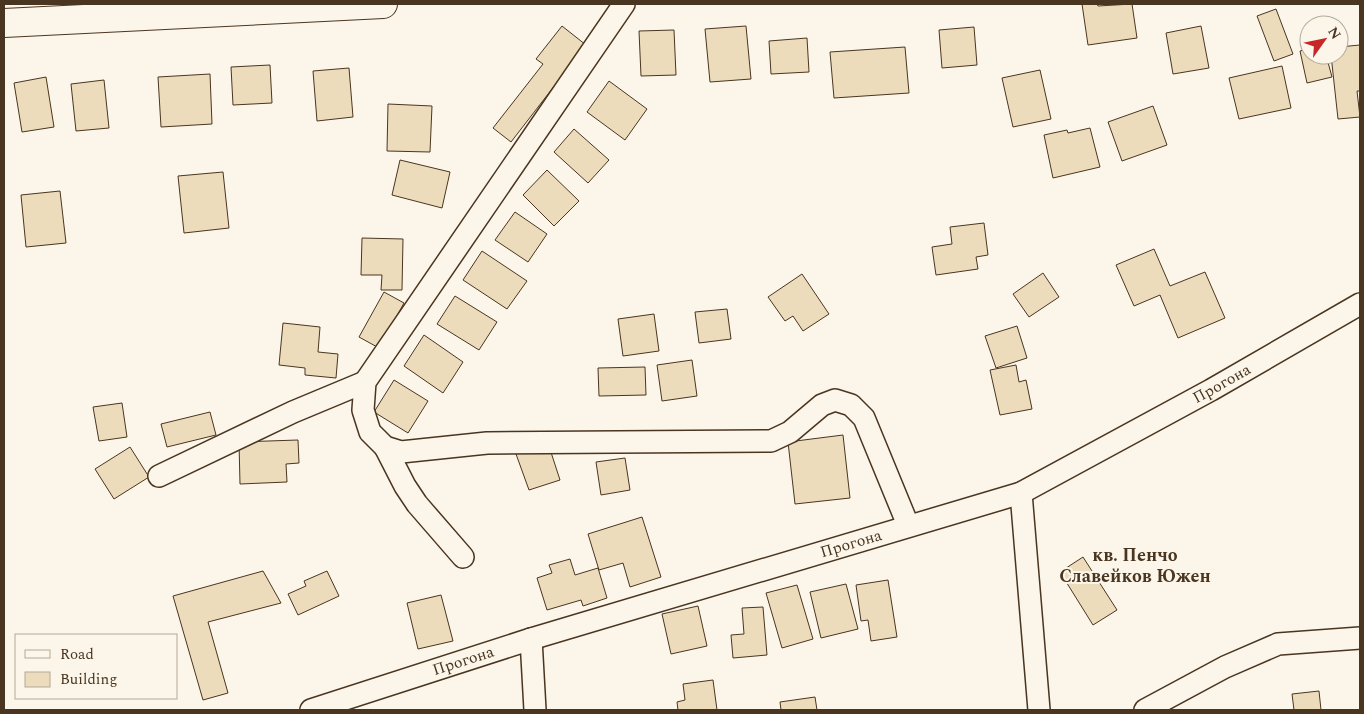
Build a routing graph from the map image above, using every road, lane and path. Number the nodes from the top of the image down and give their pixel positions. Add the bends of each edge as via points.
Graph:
1 (383, 4) edge
2 (624, 4) edge
3 (4, 23) edge
4 (1360, 304) edge
5 (365, 382) junction
6 (385, 447) junction
7 (159, 476) dead end
8 (1021, 492) junction
9 (908, 526) junction
10 (463, 557) dead end
11 (1360, 638) edge
12 (531, 639) junction
13 (311, 710) edge
14 (536, 710) edge
15 (1039, 710) edge
16 (1145, 710) edge

1 - 3 street
2 - 5 street
4 - 8 street, Прогона via 1211,390
5 - 6 street via 362,410 370,432
5 - 7 street via 293,412
6 - 9 street via 401,452 488,443 771,441 790,432 822,405 835,400 851,405 864,418
6 - 10 street via 417,504
8 - 9 street, Прогона
8 - 15 street
9 - 12 street, Прогона
11 - 16 street via 1278,644 1225,667
12 - 13 street, Прогона
12 - 14 street

